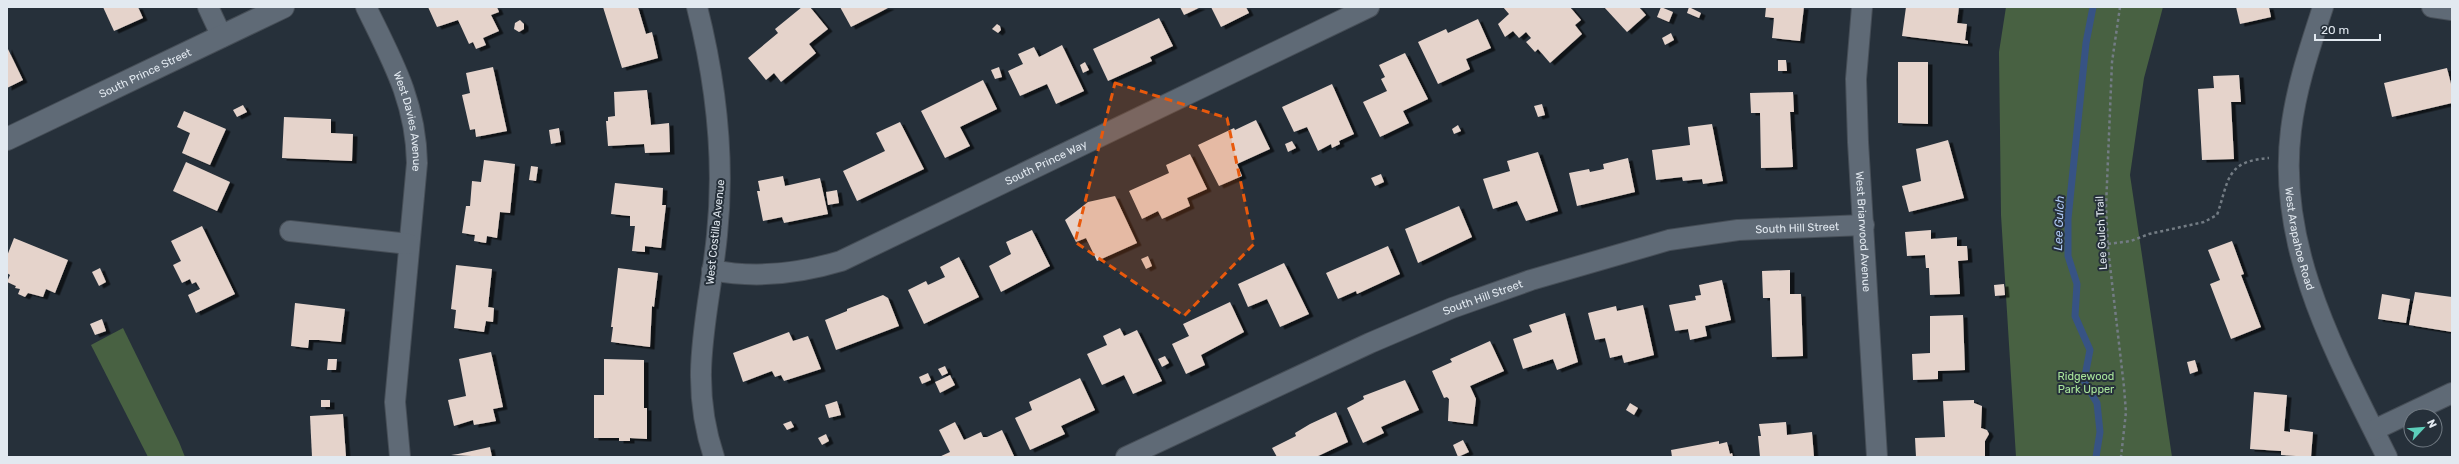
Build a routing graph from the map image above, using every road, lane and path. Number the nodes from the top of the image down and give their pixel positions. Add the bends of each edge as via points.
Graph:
1 (208, 7) edge
2 (283, 7) edge
3 (366, 7) edge
4 (697, 7) edge
5 (1369, 7) edge
6 (1862, 7) edge
7 (2120, 7) edge
8 (2323, 7) edge
9 (2432, 7) edge
10 (2452, 10) edge
11 (222, 36) junction
12 (7, 139) edge
13 (2289, 159) junction
14 (1864, 225) junction
15 (290, 232) dead end
16 (408, 244) junction
17 (2108, 244) junction
18 (712, 270) junction
19 (2452, 393) edge
20 (2374, 430) junction
21 (400, 457) edge
22 (714, 457) edge
23 (1126, 457) edge
24 (1877, 457) edge
25 (2121, 457) edge
26 (2387, 457) edge

1 - 11 street
2 - 11 street, South Prince Street
3 - 16 street, West Davies Avenue via 398,72 416,133 417,163
4 - 18 street, West Costilla Avenue via 716,103 721,174
5 - 18 street, South Prince Way via 841,261 812,270 777,275 731,274
6 - 14 street, West Briarwood Avenue via 1856,79
7 - 17 path, Lee Gulch Trail via 2112,62 2106,207
8 - 13 street, West Arapahoe Road via 2298,95
9 - 10 street
11 - 12 street, South Prince Street
13 - 17 path via 2255,159 2233,169 2225,184 2216,215 2204,222 2149,234 2131,241
13 - 20 street, West Arapahoe Road via 2293,215 2300,258 2319,314
14 - 23 street, South Hill Street via 1738,230 1669,240 1532,280 1452,308 1370,343
14 - 24 street, West Briarwood Avenue
15 - 16 street
16 - 21 street, West Davies Avenue via 395,402
17 - 25 path, Lee Gulch Trail via 2125,400
18 - 22 street, West Costilla Avenue via 700,362 700,387 702,412
19 - 20 street
20 - 26 street, West Arapahoe Road

